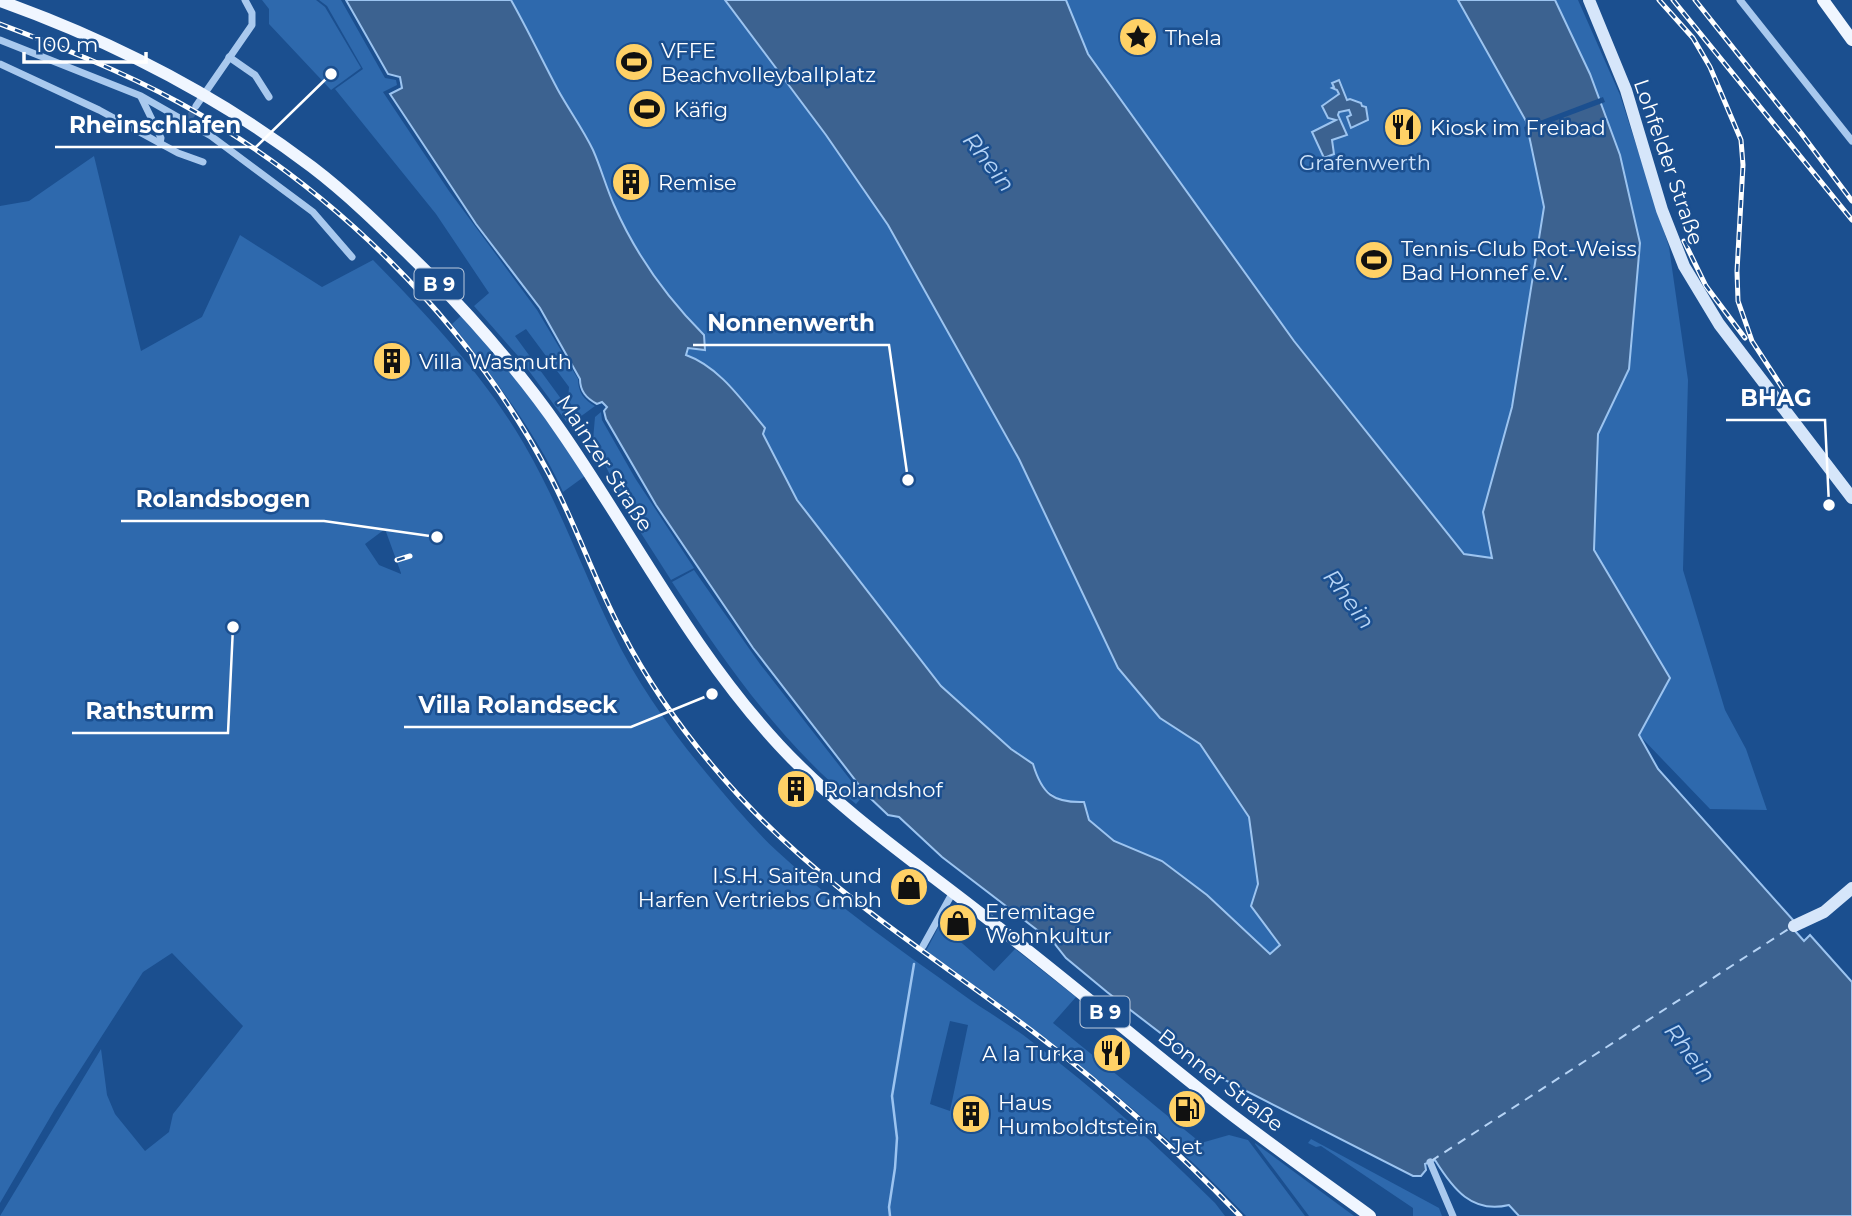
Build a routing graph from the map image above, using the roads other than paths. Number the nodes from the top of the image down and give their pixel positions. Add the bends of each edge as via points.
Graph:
1 (245, 0) edge
2 (1589, 0) edge
3 (1740, 0) edge
4 (1823, 0) edge
5 (4, 1) edge
6 (0, 40) edge
7 (1852, 40) edge
8 (229, 58) junction
9 (0, 64) edge
10 (204, 94) junction
11 (141, 96) junction
12 (269, 97) dead end
13 (196, 106) tunnel mouth
14 (1852, 141) edge
15 (160, 143) junction
16 (203, 162) dead end
17 (352, 257) dead end
18 (1852, 498) edge
19 (1852, 888) edge
20 (953, 892) junction
21 (1794, 926) dead end
22 (923, 946) dead end
23 (1430, 1162) dead end
24 (1370, 1216) edge
25 (1453, 1216) edge

1 - 8 street via 252,25
2 - 18 street, Lohfelder Straße via 1626,90 1684,266 1719,324
3 - 14 street
4 - 7 main road
5 - 10 main road, Mainzer Straße / B 9 via 88,34
6 - 11 street
8 - 10 street
8 - 12 street via 255,75
9 - 15 street
10 - 13 street
10 - 20 main road, Mainzer Straße / B 9 via 353,201 479,326 546,408 699,642 757,720 842,806
11 - 15 street
11 - 17 street via 188,120 306,206
15 - 16 street
19 - 21 street via 1824,912
20 - 22 street
20 - 24 main road, Bonner Straße / B 9 via 1225,1109
23 - 25 street

